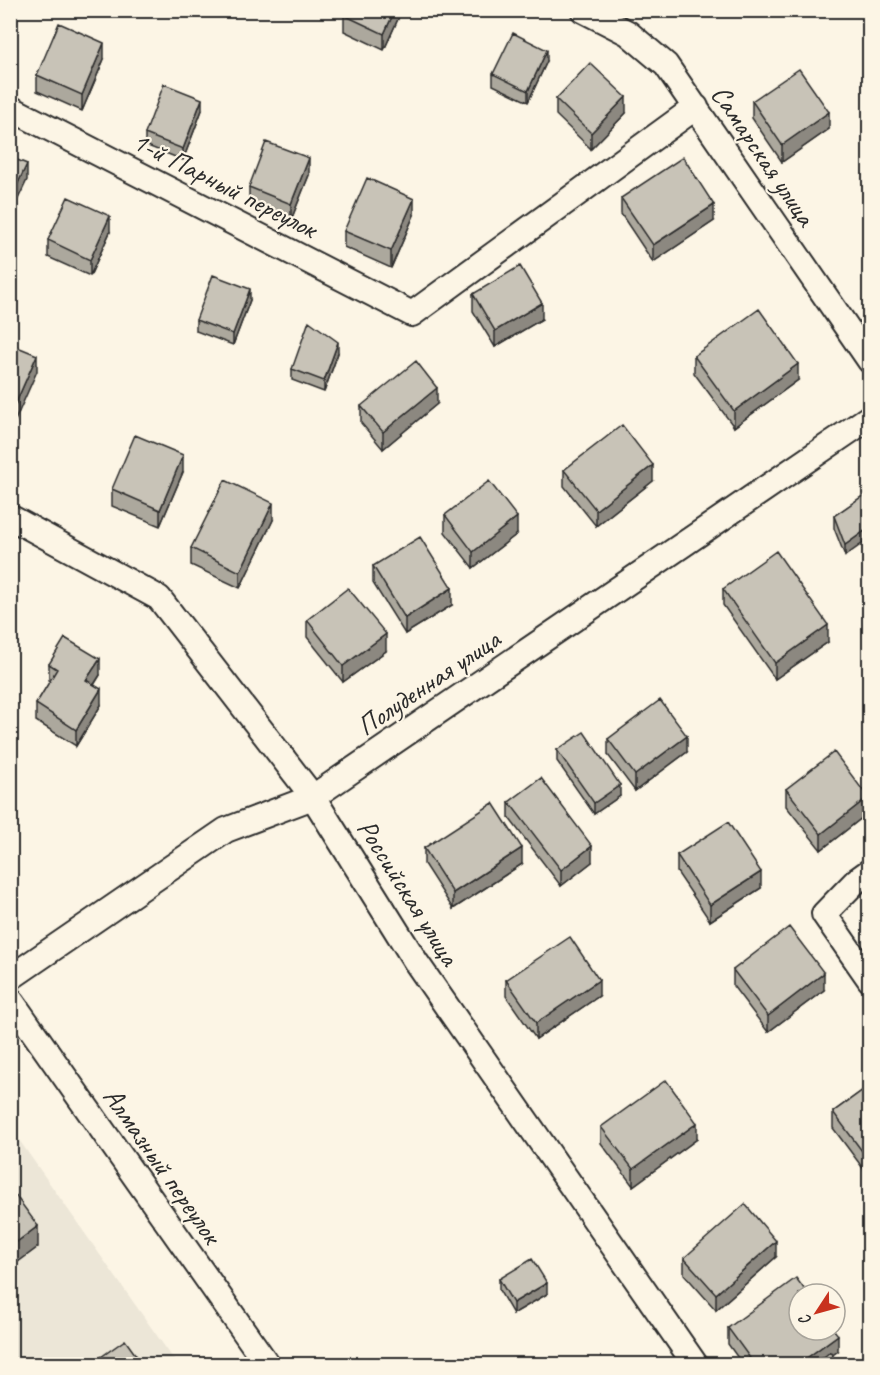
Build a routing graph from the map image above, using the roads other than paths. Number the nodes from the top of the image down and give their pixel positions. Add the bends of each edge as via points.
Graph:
1 (583, 10) edge
2 (696, 107) junction
3 (10, 108) edge
4 (870, 361) edge
5 (870, 417) edge
6 (10, 517) edge
7 (313, 797) junction
8 (870, 871) edge
9 (10, 978) edge
10 (870, 980) edge
11 (10, 999) edge
12 (267, 1365) edge
13 (695, 1365) edge

1 - 2 street, Самарская улица via 628,33 666,65
2 - 3 street, 1-й Парный переулок via 411,314
2 - 4 street, Самарская улица
5 - 7 street, Полуденная улица
6 - 7 street, Российская улица via 159,598
7 - 9 street, Полуденная улица via 226,830
7 - 13 street, Российская улица via 416,962
8 - 10 street via 824,914
11 - 12 street, Алмазный переулок

